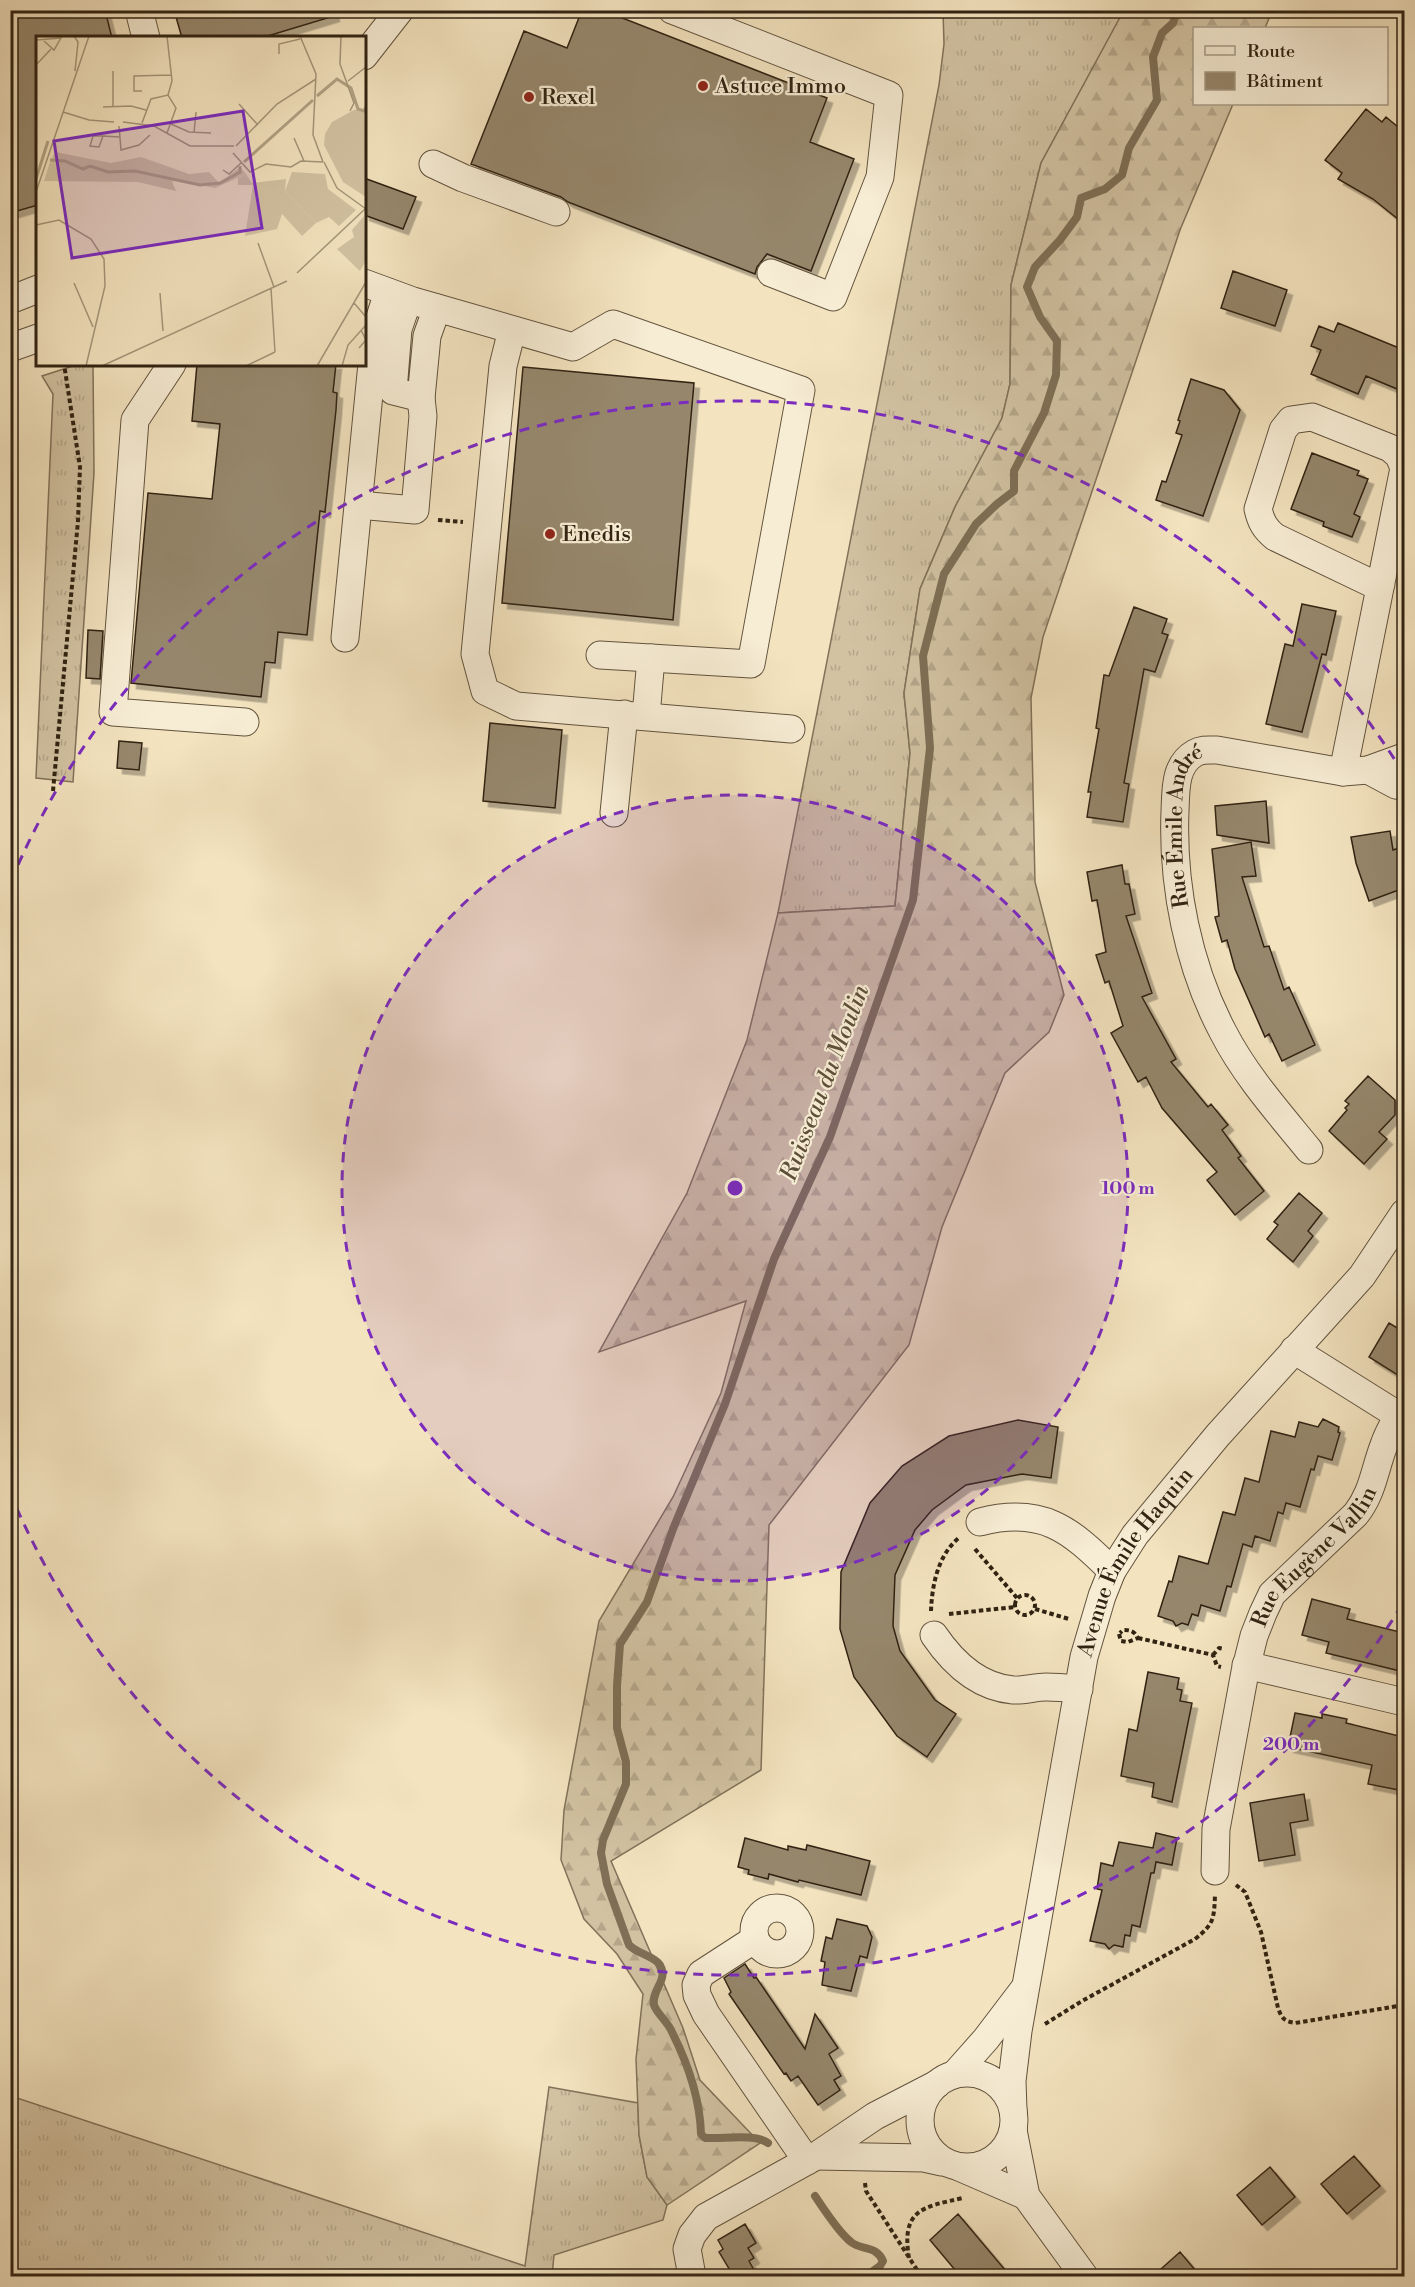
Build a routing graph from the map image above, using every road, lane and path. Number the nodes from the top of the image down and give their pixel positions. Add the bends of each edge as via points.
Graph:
1 (139, 10) edge
2 (400, 10) edge
3 (672, 10) edge
4 (146, 36) edge
5 (366, 53) edge
6 (433, 164) dead end
7 (556, 212) dead end
8 (771, 273) dead end
9 (36, 290) edge
10 (387, 292) edge
11 (10, 300) edge
12 (437, 308) junction
13 (512, 330) junction
14 (36, 339) edge
15 (10, 348) edge
16 (64, 366) edge
17 (171, 366) edge
18 (421, 398) junction
19 (358, 505) junction
20 (1381, 584) junction
21 (345, 638) dead end
22 (600, 655) dead end
23 (651, 658) junction
24 (635, 715) junction
25 (244, 722) dead end
26 (791, 729) dead end
27 (1404, 757) edge
28 (1355, 771) junction
29 (1404, 786) edge
30 (53, 791) dead end
31 (614, 813) dead end
32 (1309, 1150) dead end
33 (1404, 1213) edge
34 (1294, 1350) junction
35 (1401, 1417) edge
36 (972, 1528) junction
37 (1112, 1571) junction
38 (1017, 1598) junction
39 (1015, 1607) junction
40 (1035, 1609) junction
41 (932, 1626) junction
42 (1108, 1628) junction
43 (1138, 1638) junction
44 (1246, 1668) junction
45 (1079, 1689) junction
46 (1404, 1702) edge
47 (1215, 1871) junction
48 (755, 1938) dead end
49 (1026, 1986) junction
50 (1404, 2004) edge
51 (1018, 2031) junction
52 (946, 2079) junction
53 (1013, 2120) junction
54 (865, 2156) junction
55 (812, 2159) junction
56 (951, 2164) junction
57 (1000, 2186) junction
58 (1026, 2196) junction
59 (909, 2258) junction
60 (692, 2277) edge
61 (921, 2277) edge
62 (1083, 2277) edge

1 - 4 street
2 - 5 street
3 - 8 street via 889,94 880,177 833,297
6 - 7 street
9 - 11 street
10 - 12 street
10 - 18 street via 398,329 393,391
10 - 19 street via 375,333
12 - 13 street
12 - 18 street via 427,336
13 - 23 street via 573,347 614,324 801,390 752,664
13 - 24 street via 503,366 475,654 484,691 516,706
14 - 15 street
16 - 30 path via 80,468
17 - 25 street via 135,420 113,712
18 - 19 street via 423,416 414,510
19 - 21 street
20 - 20 street via 1404,468 1399,456 1390,448 1312,417 1291,420 1283,430 1258,509 1260,519 1275,537 1371,583
20 - 28 street
22 - 23 street
23 - 24 street
24 - 26 street
24 - 31 street
27 - 28 street, Rue Émile André
28 - 29 street, Rue Émile André
28 - 32 street, Rue Émile André via 1204,750 1186,761 1176,782 1179,890 1208,1000 1242,1066
33 - 34 street, Avenue Émile Haquin via 1362,1276
34 - 35 street
34 - 37 street, Avenue Émile Haquin via 1135,1535
35 - 44 street, Rue Eugène Vallin via 1383,1446 1371,1490 1356,1514 1272,1594 1254,1636
36 - 37 street via 1011,1516 1037,1518 1070,1533
36 - 38 path
36 - 41 path via 944,1555 933,1584
37 - 42 street, Avenue Émile Haquin
38 - 39 path
38 - 40 path via 1029,1595
39 - 40 path via 1023,1616
39 - 41 path
40 - 42 path
41 - 45 street via 948,1656 990,1685 1014,1690
42 - 45 street, Avenue Émile Haquin
43 - 43 path via 1130,1630 1120,1634 1121,1641
43 - 44 path via 1213,1655 1216,1666
44 - 46 street, Rue Eugène Vallin
44 - 47 street, Rue Eugène Vallin via 1216,1829
45 - 49 street, Avenue Émile Haquin
47 - 50 path via 1245,1892 1261,1932 1281,2018 1286,2022
47 - 51 path via 1214,1918 1195,1939 1039,2028
48 - 55 street via 701,1974 697,1995 706,2014
49 - 51 street, Avenue Émile Haquin
49 - 52 street, Avenue Émile Haquin via 986,2039
51 - 53 street, Avenue Émile Haquin via 1012,2081
52 - 53 street via 970,2073 985,2076 1007,2096
52 - 55 street via 875,2116
52 - 56 street via 927,2095 919,2124 931,2152
53 - 56 street via 1004,2149 987,2163 973,2168
53 - 58 street
54 - 55 street
54 - 56 street via 924,2158
54 - 59 path via 866,2191
55 - 60 street via 706,2217 687,2249
56 - 57 street
57 - 58 street
57 - 59 path via 985,2194 930,2206 916,2213 906,2241
58 - 62 street
59 - 61 path

